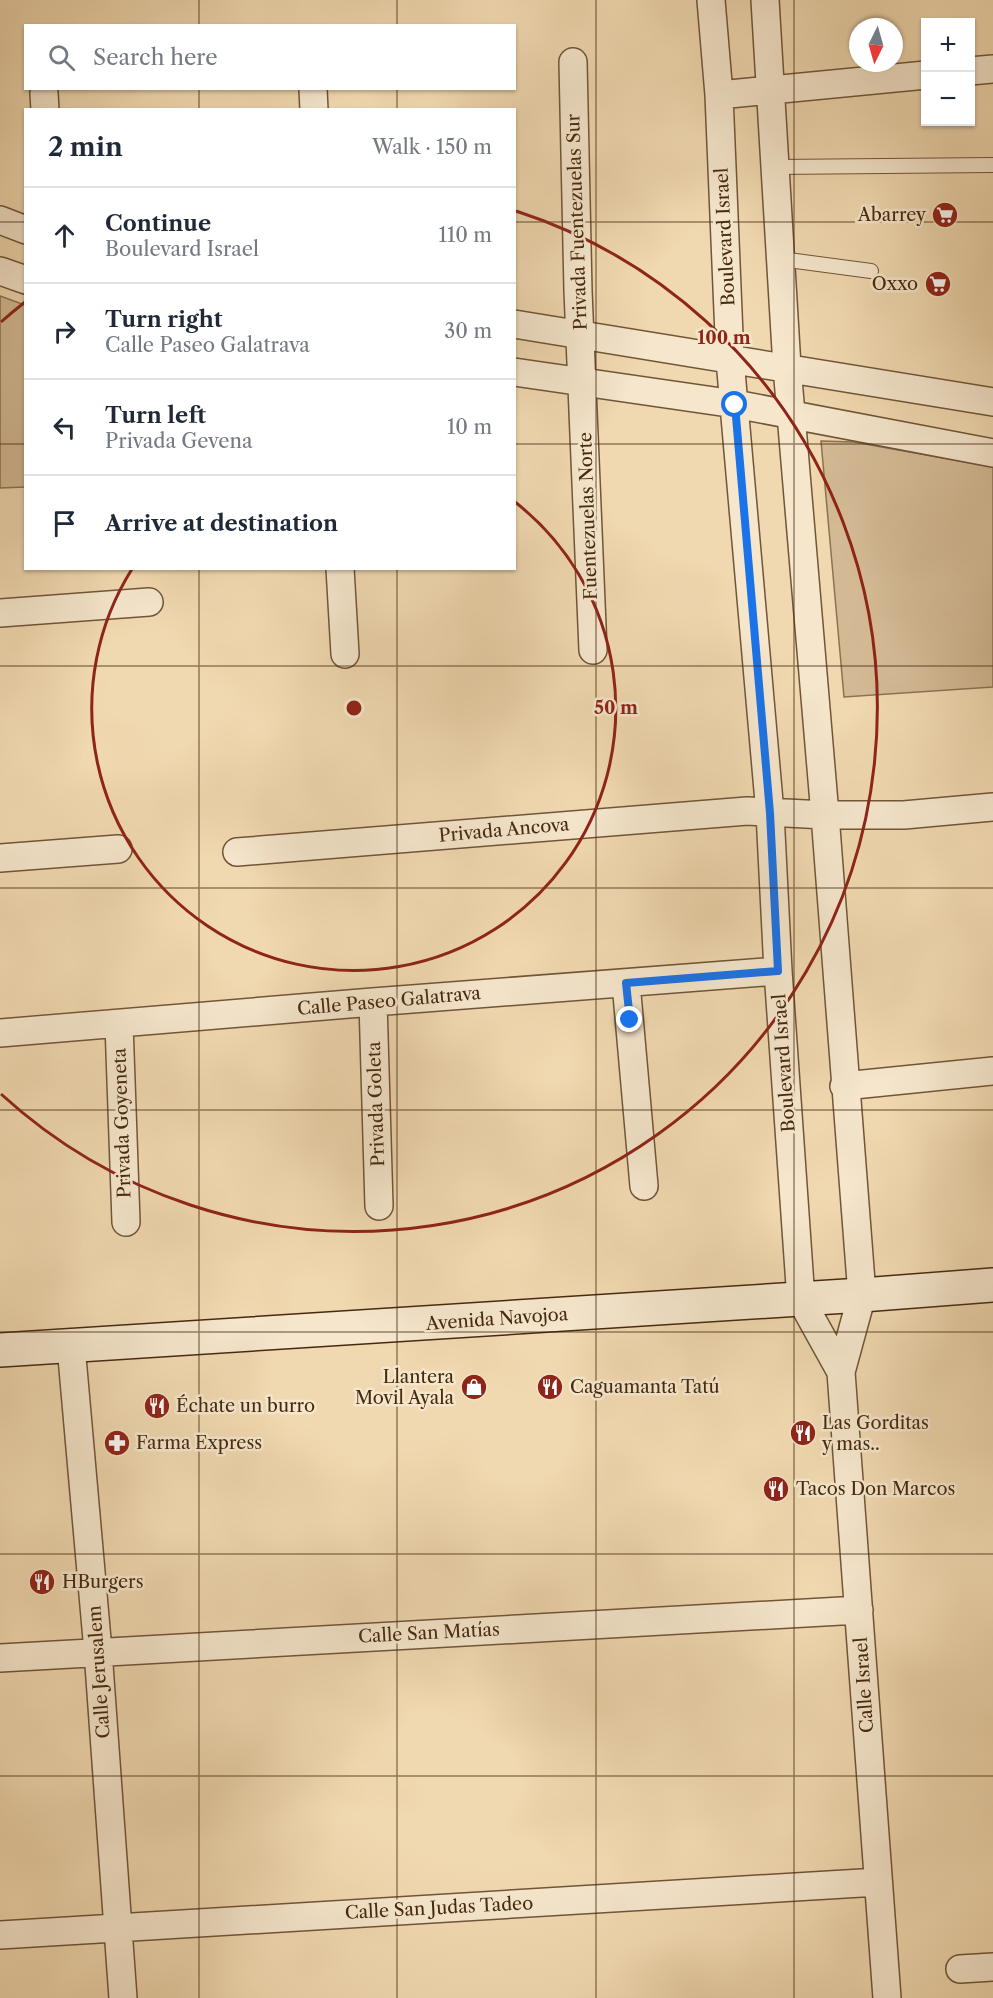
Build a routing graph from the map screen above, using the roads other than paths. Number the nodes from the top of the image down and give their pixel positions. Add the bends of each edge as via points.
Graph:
1 (711, 0) edge
2 (765, 0) edge
3 (573, 62) dead end
4 (993, 69) edge
5 (975, 71) edge
6 (921, 75) edge
7 (770, 89) junction
8 (313, 90) edge
9 (719, 95) junction
10 (314, 108) edge
11 (993, 165) edge
12 (775, 167) junction
13 (0, 220) edge
14 (24, 229) edge
15 (781, 259) junction
16 (871, 271) dead end
17 (0, 272) edge
18 (24, 279) edge
19 (516, 324) edge
20 (580, 335) junction
21 (730, 360) junction
22 (788, 367) junction
23 (516, 372) edge
24 (582, 382) junction
25 (993, 402) edge
26 (735, 405) junction
27 (793, 416) junction
28 (993, 453) edge
29 (340, 570) edge
30 (149, 602) dead end
31 (0, 613) edge
32 (593, 650) dead end
33 (345, 654) dead end
34 (993, 807) edge
35 (770, 813) junction
36 (825, 815) junction
37 (118, 849) dead end
38 (237, 852) dead end
39 (0, 858) edge
40 (778, 971) junction
41 (626, 983) junction
42 (373, 1002) junction
43 (119, 1024) junction
44 (0, 1034) edge
45 (993, 1071) edge
46 (844, 1086) junction
47 (644, 1186) dead end
48 (379, 1206) dead end
49 (126, 1222) dead end
50 (993, 1285) edge
51 (862, 1296) junction
52 (801, 1299) junction
53 (71, 1346) junction
54 (0, 1350) edge
55 (841, 1372) junction
56 (859, 1610) junction
57 (98, 1651) junction
58 (0, 1658) edge
59 (878, 1882) junction
60 (117, 1928) junction
61 (0, 1935) edge
62 (993, 1967) edge
63 (960, 1969) dead end
64 (123, 1998) edge
65 (887, 1998) edge

1 - 9 street, Boulevard Israel
2 - 7 street
3 - 20 street, Privada Fuentezuelas Sur
4 - 5 street
6 - 7 street
7 - 9 street
7 - 12 street
8 - 10 street
9 - 21 street, Boulevard Israel
11 - 12 lane
12 - 15 street
13 - 14 street
15 - 16 lane
15 - 22 street
17 - 18 street
19 - 20 street
20 - 21 street
20 - 24 street, Privada Fuentezuelas Sur
21 - 22 street
21 - 26 street, Boulevard Israel
22 - 25 street
22 - 27 street
23 - 24 street
24 - 26 street
24 - 32 street, Fuentezuelas Norte
26 - 27 street
26 - 35 street, Boulevard Israel
27 - 28 street
27 - 36 street
29 - 33 street
30 - 31 street
34 - 36 street, Privada Ancova via 904,815
35 - 36 street, Privada Ancova
35 - 38 street, Privada Ancova via 747,811
35 - 40 street, Boulevard Israel
36 - 46 street
37 - 39 street
40 - 41 street, Calle Paseo Galatrava
40 - 52 street, Boulevard Israel
41 - 42 street, Calle Paseo Galatrava
41 - 47 street
42 - 43 street, Calle Paseo Galatrava
42 - 48 street, Privada Goleta
43 - 44 street, Calle Paseo Galatrava
43 - 49 street, Privada Goyeneta
45 - 46 street
46 - 51 street
50 - 51 street, Avenida Navojoa
51 - 52 street, Avenida Navojoa
51 - 55 street, Calle Israel
52 - 53 street, Avenida Navojoa
52 - 55 street, Calle Israel
53 - 54 street, Avenida Navojoa
53 - 57 street, Calle Jerusalem
55 - 56 street, Calle Israel
56 - 57 street, Calle San Matías
56 - 59 street, Calle Israel
57 - 58 street, Calle San Matías
57 - 60 street, Calle Jerusalem
59 - 60 street, Calle San Judas Tadeo
59 - 65 street, Calle Israel
60 - 61 street, Calle San Judas Tadeo
60 - 64 street, Calle Jerusalem
62 - 63 street

